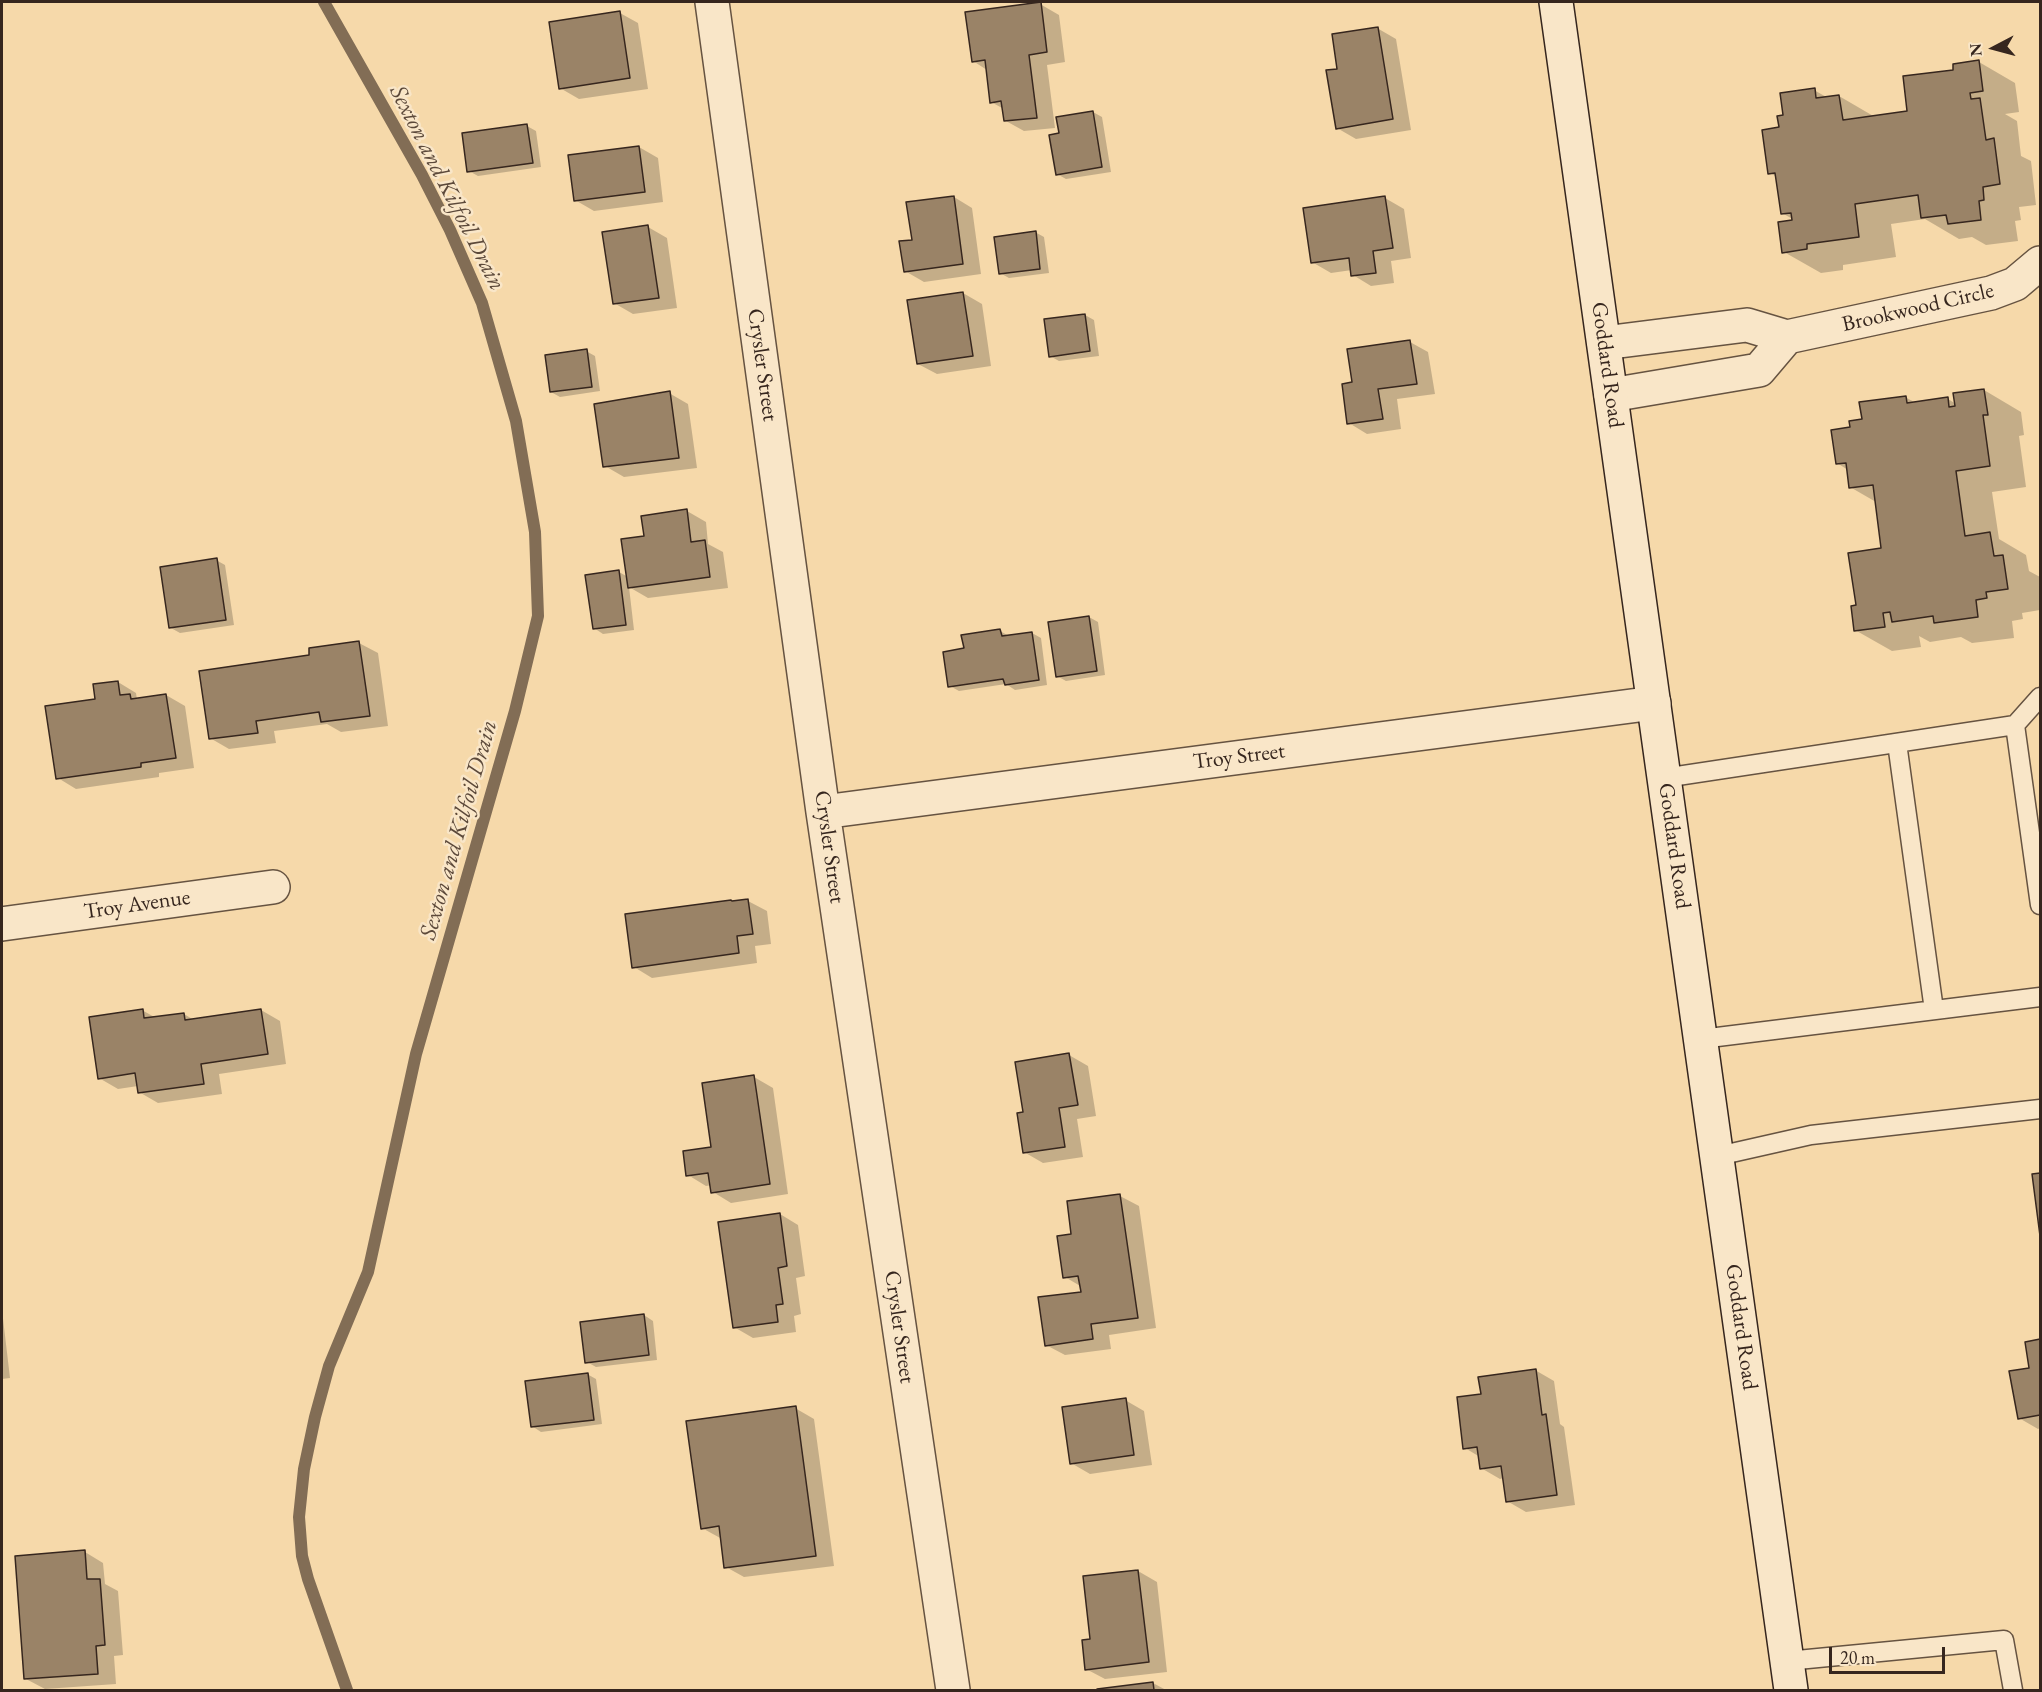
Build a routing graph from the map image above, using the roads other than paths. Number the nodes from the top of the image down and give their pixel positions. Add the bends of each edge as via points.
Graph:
1 (712, 2) edge
2 (1556, 2) edge
3 (2040, 262) edge
4 (1787, 337) junction
5 (1604, 344) junction
6 (1611, 395) junction
7 (2040, 697) edge
8 (1654, 703) junction
9 (2015, 725) junction
10 (1897, 743) junction
11 (1664, 778) junction
12 (823, 812) junction
13 (273, 887) dead end
14 (2040, 905) edge
15 (2, 924) edge
16 (2040, 997) edge
17 (1934, 1010) junction
18 (1701, 1040) junction
19 (2040, 1109) edge
20 (1718, 1156) junction
21 (1789, 1676) edge
22 (953, 1690) edge
23 (2013, 1690) edge

1 - 12 street, Crysler Street
2 - 5 street, Goddard Road
3 - 4 street, Brookwood Circle via 2015,284 1991,293
4 - 5 street, Brookwood Circle via 1747,325
4 - 6 street via 1759,370
5 - 6 street, Goddard Road
6 - 8 street, Goddard Road
7 - 9 lane
8 - 11 street, Goddard Road
8 - 12 street, Troy Street
9 - 10 lane
9 - 14 lane
10 - 11 lane
10 - 17 lane
11 - 18 street, Goddard Road
12 - 22 street, Crysler Street
13 - 15 street, Troy Avenue
16 - 17 lane
17 - 18 lane
18 - 20 street, Goddard Road
19 - 20 lane via 1811,1135
20 - 21 street, Goddard Road
21 - 23 lane via 2004,1640

